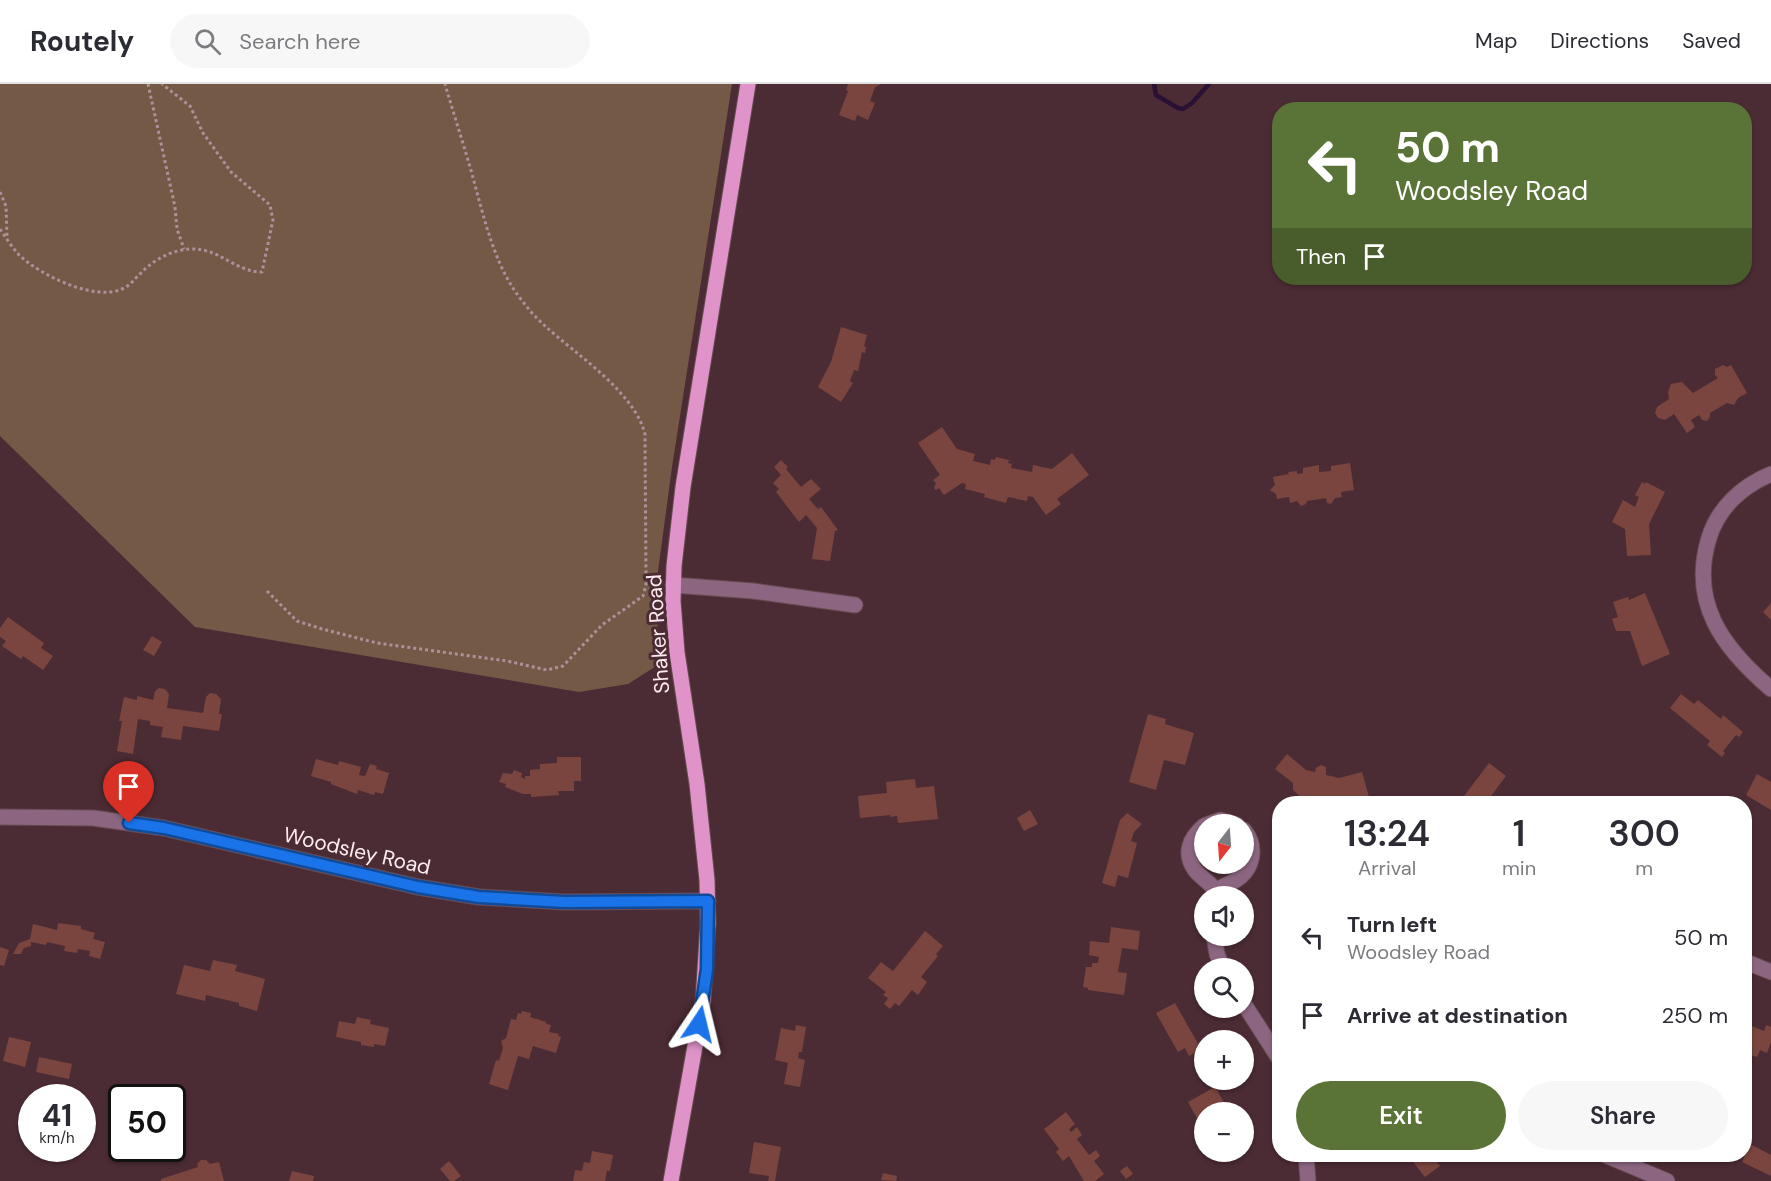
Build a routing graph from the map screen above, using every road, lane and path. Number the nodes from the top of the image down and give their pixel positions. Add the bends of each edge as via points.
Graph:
1 (148, 84) edge
2 (162, 84) edge
3 (445, 84) edge
4 (748, 84) edge
5 (0, 192) edge
6 (0, 229) edge
7 (6, 238) junction
8 (184, 250) junction
9 (1771, 474) edge
10 (673, 585) junction
11 (267, 591) dead end
12 (855, 606) dead end
13 (1771, 688) edge
14 (0, 817) edge
15 (1194, 838) edge
16 (1194, 869) edge
17 (1200, 874) edge
18 (1242, 874) edge
19 (1212, 886) edge
20 (1227, 886) edge
21 (708, 901) junction
22 (1752, 964) edge
23 (1771, 972) edge
24 (1253, 1018) edge
25 (1272, 1048) edge
26 (1307, 1162) edge
27 (1622, 1162) edge
28 (671, 1181) edge
29 (1308, 1181) edge
30 (1667, 1181) edge

1 - 8 path
2 - 8 path via 190,106 224,164 267,201 272,215 262,272 238,267 214,252
3 - 11 path via 484,224 508,281 534,315 630,404 643,425 643,596 602,625 563,666 547,670 377,643 313,627 293,618
4 - 10 main road, Shaker Road via 683,487
5 - 7 path via 6,206
6 - 7 path
7 - 8 path via 39,270 73,286 104,293 123,289 156,260
9 - 13 street via 1724,506 1713,526 1702,572 1706,601 1716,626 1748,668
10 - 12 street via 753,591
10 - 21 main road, Shaker Road via 677,652 697,784
14 - 21 street, Woodsley Road via 93,818 164,828 418,887 479,897 564,902
15 - 16 street via 1188,847
17 - 19 street
18 - 20 street
21 - 28 main road, Shaker Road via 703,1001
22 - 23 street
24 - 25 street
26 - 29 street
27 - 30 street

